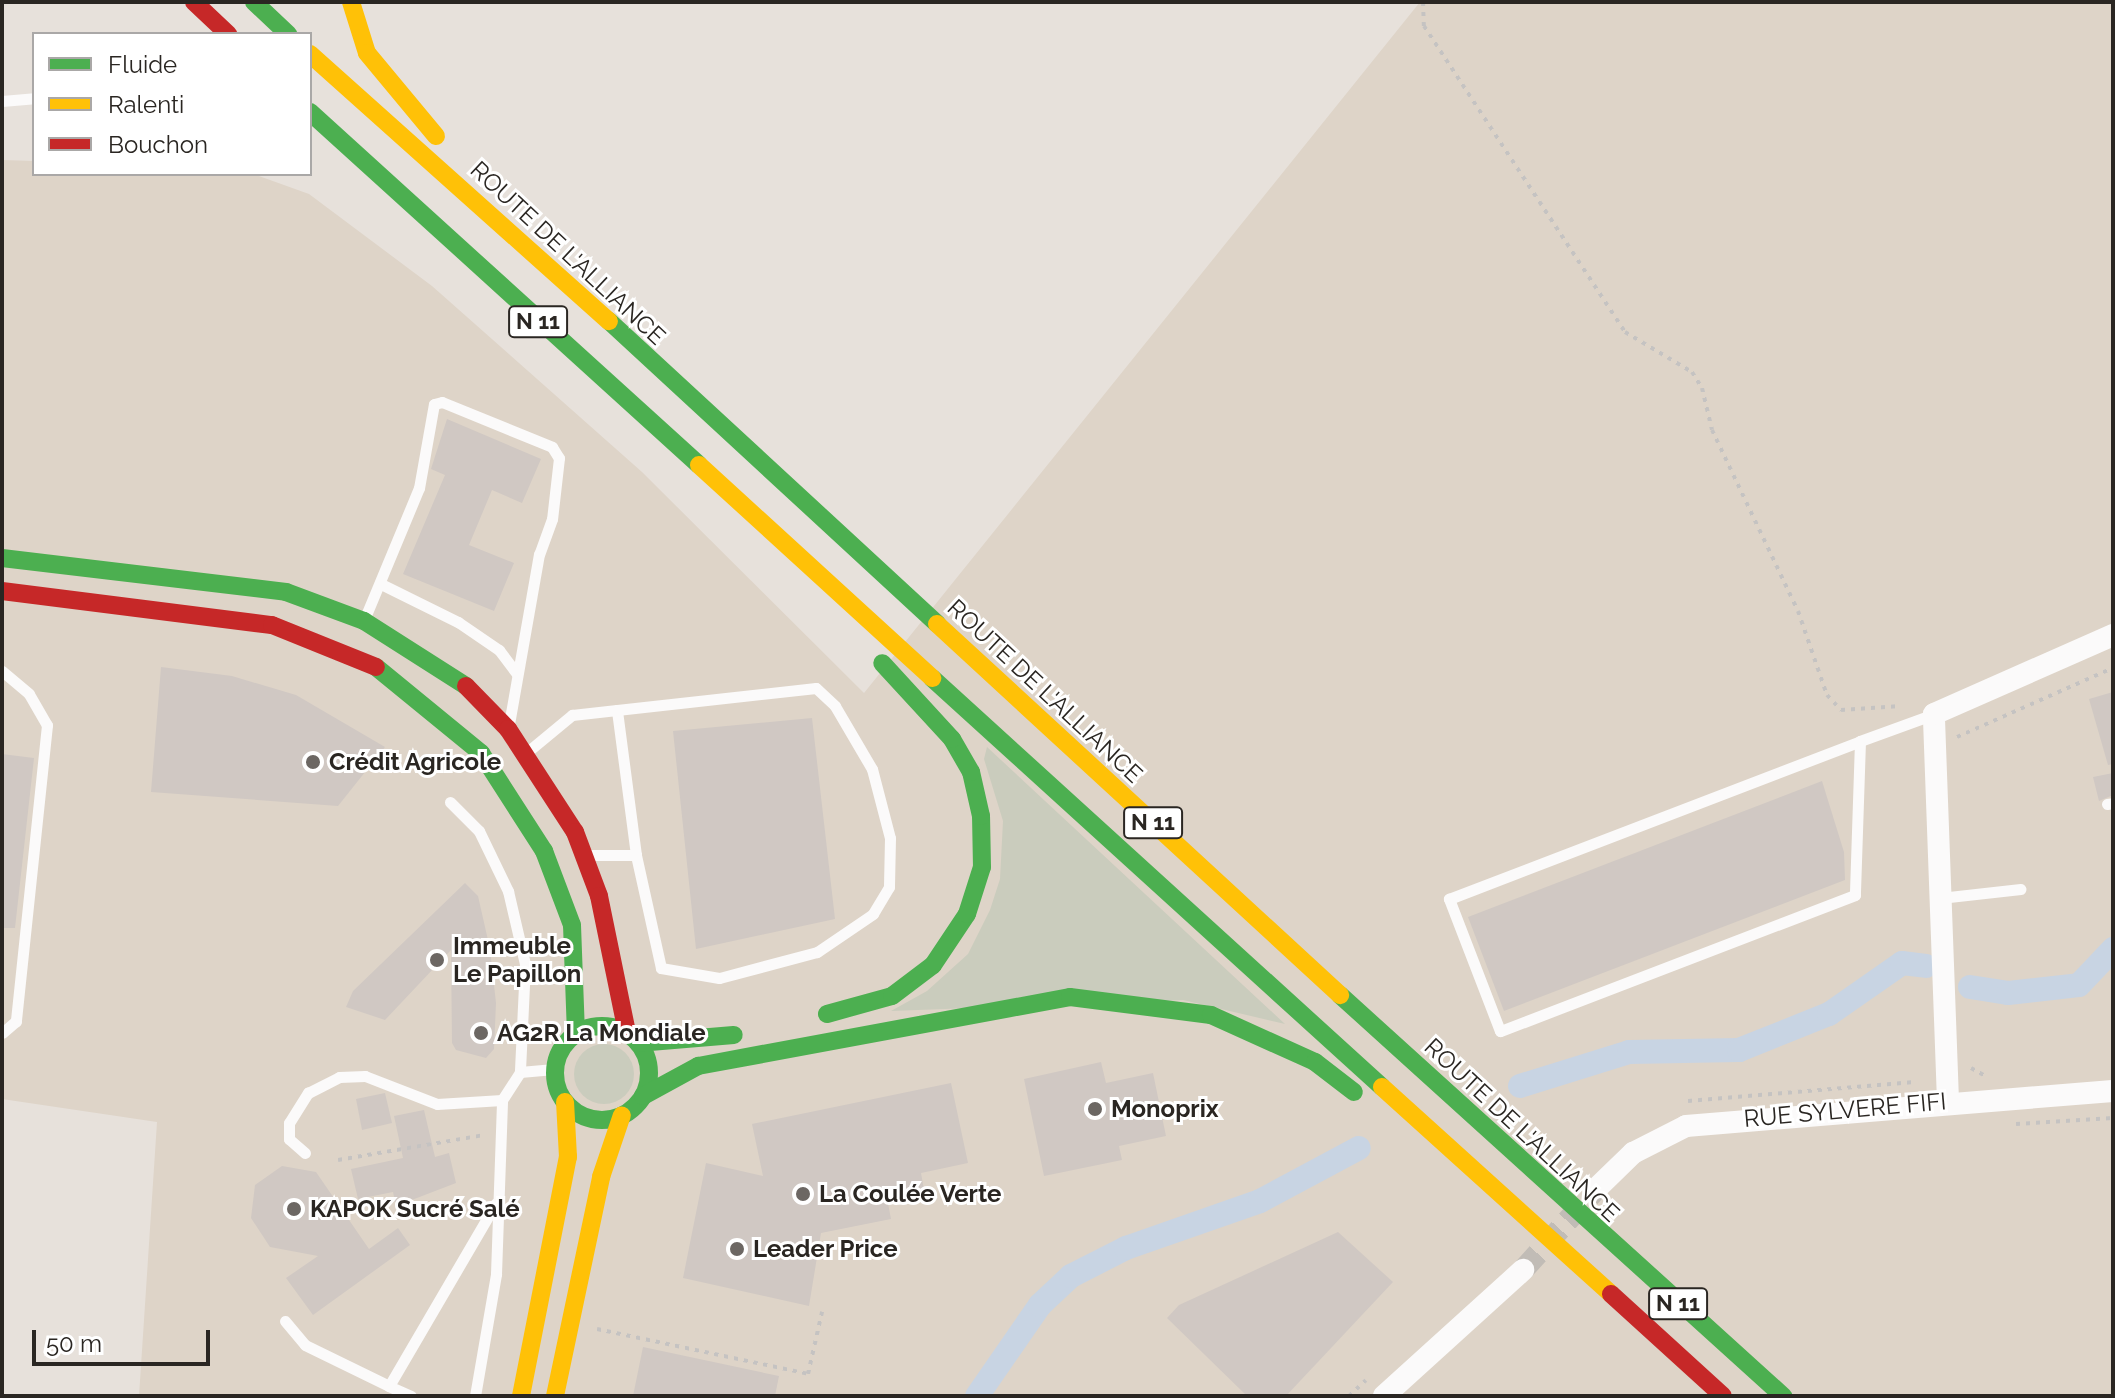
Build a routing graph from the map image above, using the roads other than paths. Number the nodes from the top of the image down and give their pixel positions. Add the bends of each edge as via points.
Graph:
1 (254, 2) edge
2 (351, 2) edge
3 (197, 5) edge
4 (226, 32) edge
5 (286, 32) edge
6 (312, 56) edge
7 (32, 98) edge
8 (2, 101) edge
9 (312, 114) edge
10 (749, 455) junction
11 (767, 530) junction
12 (2, 558) edge
13 (383, 585) junction
14 (2, 591) edge
15 (364, 621) junction
16 (2113, 635) edge
17 (2, 671) edge
18 (517, 674) junction
19 (617, 710) junction
20 (1934, 714) junction
21 (508, 729) junction
22 (1860, 741) junction
23 (526, 753) junction
24 (450, 802) dead end
25 (585, 855) junction
26 (636, 855) junction
27 (2020, 889) dead end
28 (1940, 898) junction
29 (804, 1019) dead end
30 (751, 1031) dead end
31 (2, 1033) edge
32 (576, 1033) junction
33 (633, 1038) junction
34 (554, 1069) junction
35 (520, 1072) junction
36 (2113, 1091) edge
37 (643, 1096) junction
38 (502, 1100) junction
39 (1948, 1101) junction
40 (565, 1102) junction
41 (622, 1115) junction
42 (305, 1153) dead end
43 (1598, 1187) tunnel mouth
44 (1501, 1196) junction
45 (496, 1202) junction
46 (1523, 1270) tunnel mouth
47 (285, 1321) dead end
48 (389, 1386) junction
49 (1778, 1391) edge
50 (411, 1396) edge
51 (475, 1396) edge
52 (521, 1396) edge
53 (555, 1396) edge
54 (1384, 1396) edge
55 (1723, 1396) edge
56 (1790, 1396) edge

1 - 5 main road
2 - 10 main road via 367,53 422,121 690,379
3 - 4 main road
6 - 10 main road, ROUTE DE L'ALLIANCE / N 11 via 521,240
7 - 8 lane
9 - 11 main road, N 11
10 - 49 main road, ROUTE DE L'ALLIANCE / N 11
11 - 29 main road via 952,739 971,772 981,816 977,893 933,965 892,996
11 - 44 main road, N 11
12 - 15 main road via 232,582 286,592
13 - 15 lane
13 - 18 lane via 458,622 499,650
13 - 18 lane via 419,488 434,404 442,402 552,447 559,458 552,519
14 - 32 main road via 272,625 352,654 393,677 481,753 544,851 572,925
15 - 21 main road via 451,671
16 - 20 street
17 - 31 lane via 29,694 47,725 16,1021
18 - 21 lane
19 - 23 lane via 572,715
19 - 26 lane
19 - 26 lane via 816,688 835,706 872,769 890,838 889,887 873,914 817,952 719,978 673,973 661,968 653,948
20 - 22 lane
20 - 28 street
21 - 23 main road
22 - 22 lane via 1449,899 1500,1031 1855,895
23 - 25 main road
24 - 35 lane via 479,831 508,891 526,976
25 - 26 lane
25 - 33 main road
27 - 28 lane
28 - 39 street
30 - 33 main road
32 - 33 main road via 607,1026
32 - 34 main road
33 - 37 main road via 649,1074
34 - 35 lane
34 - 40 main road
35 - 38 lane
36 - 39 street, RUE SYLVERE FIFI
37 - 41 main road
37 - 44 main road via 698,1066 831,1037 1036,1001 1132,1001 1211,1015 1315,1062
38 - 42 lane via 437,1104 365,1076 339,1077 308,1093 292,1115 289,1139
38 - 45 lane
39 - 43 street, RUE SYLVERE FIFI via 1686,1126 1633,1153
40 - 41 main road via 591,1118
40 - 52 main road via 568,1157
41 - 53 main road via 601,1177
44 - 55 main road, N 11
45 - 48 lane
45 - 51 lane via 496,1274
46 - 54 street
47 - 48 lane via 305,1345
48 - 50 lane
49 - 56 main road, ROUTE DE L'ALLIANCE

